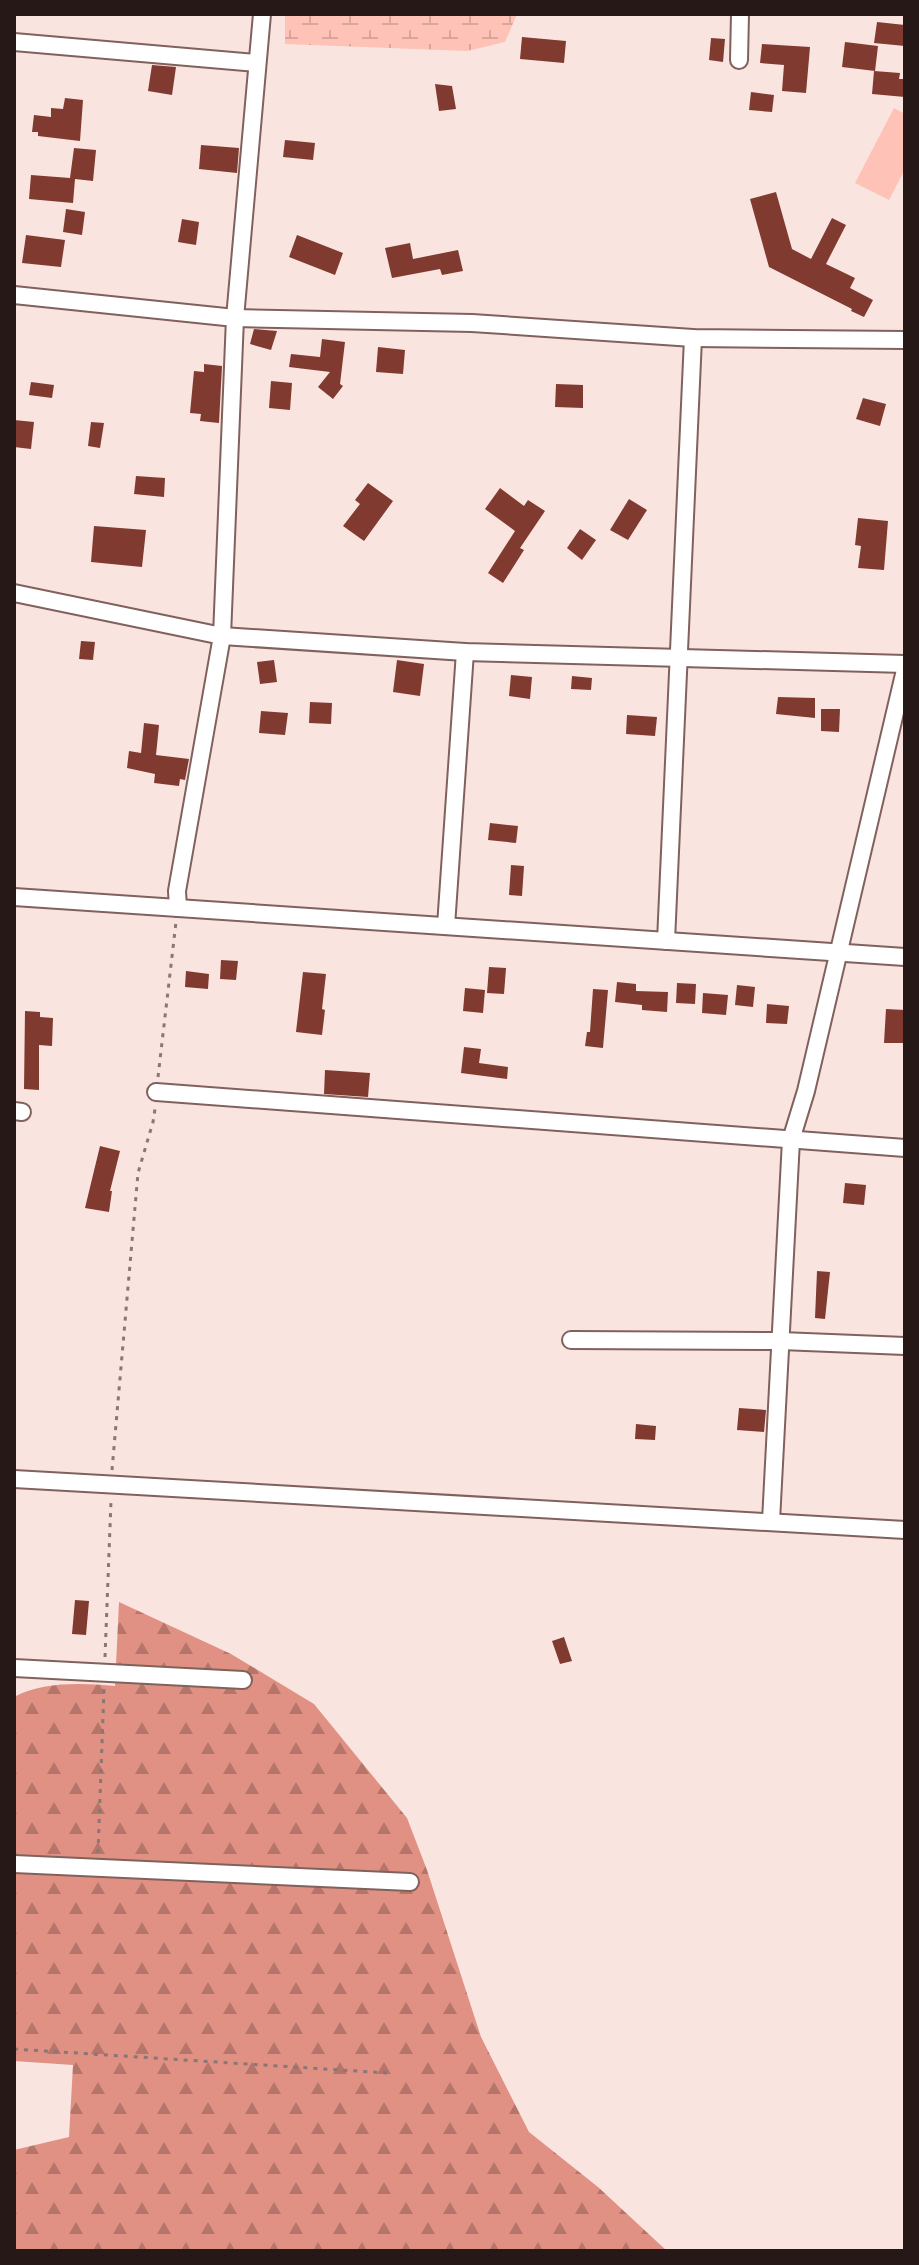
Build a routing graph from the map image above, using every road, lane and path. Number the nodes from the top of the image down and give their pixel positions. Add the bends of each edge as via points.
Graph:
1 (262, 14) edge
2 (740, 14) edge
3 (14, 44) edge
4 (739, 60) dead end
5 (257, 63) junction
6 (14, 295) edge
7 (235, 318) junction
8 (693, 338) junction
9 (905, 340) edge
10 (14, 593) edge
11 (222, 636) junction
12 (465, 652) junction
13 (680, 658) junction
14 (905, 667) edge
15 (14, 897) edge
16 (178, 908) junction
17 (446, 926) junction
18 (666, 941) junction
19 (837, 952) junction
20 (905, 957) edge
21 (156, 1092) junction
22 (791, 1140) junction
23 (905, 1148) edge
24 (571, 1340) dead end
25 (781, 1341) junction
26 (905, 1346) edge
27 (14, 1479) edge
28 (111, 1483) junction
29 (771, 1521) junction
30 (905, 1530) edge
31 (14, 1668) edge
32 (104, 1673) junction
33 (243, 1680) dead end
34 (14, 1864) edge
35 (97, 1869) junction
36 (410, 1882) dead end
37 (14, 2049) edge
38 (387, 2073) dead end

1 - 5 street
2 - 4 street
3 - 5 street
5 - 7 street
6 - 7 street
7 - 8 street via 472,323
7 - 11 street
8 - 9 street
8 - 13 street
10 - 11 street
11 - 12 street
11 - 16 street
12 - 13 street
12 - 17 street
13 - 14 street
13 - 18 street
14 - 19 street
15 - 16 street
16 - 17 street
16 - 21 path
17 - 18 street
18 - 19 street
19 - 20 street
19 - 22 street
21 - 22 street
21 - 28 path via 138,1173
22 - 23 street
22 - 25 street
24 - 25 street
25 - 26 street
25 - 29 street
27 - 28 street
28 - 29 street
28 - 32 path
29 - 30 street
31 - 32 street
32 - 33 street
32 - 35 path
34 - 35 street
35 - 36 street
37 - 38 path

